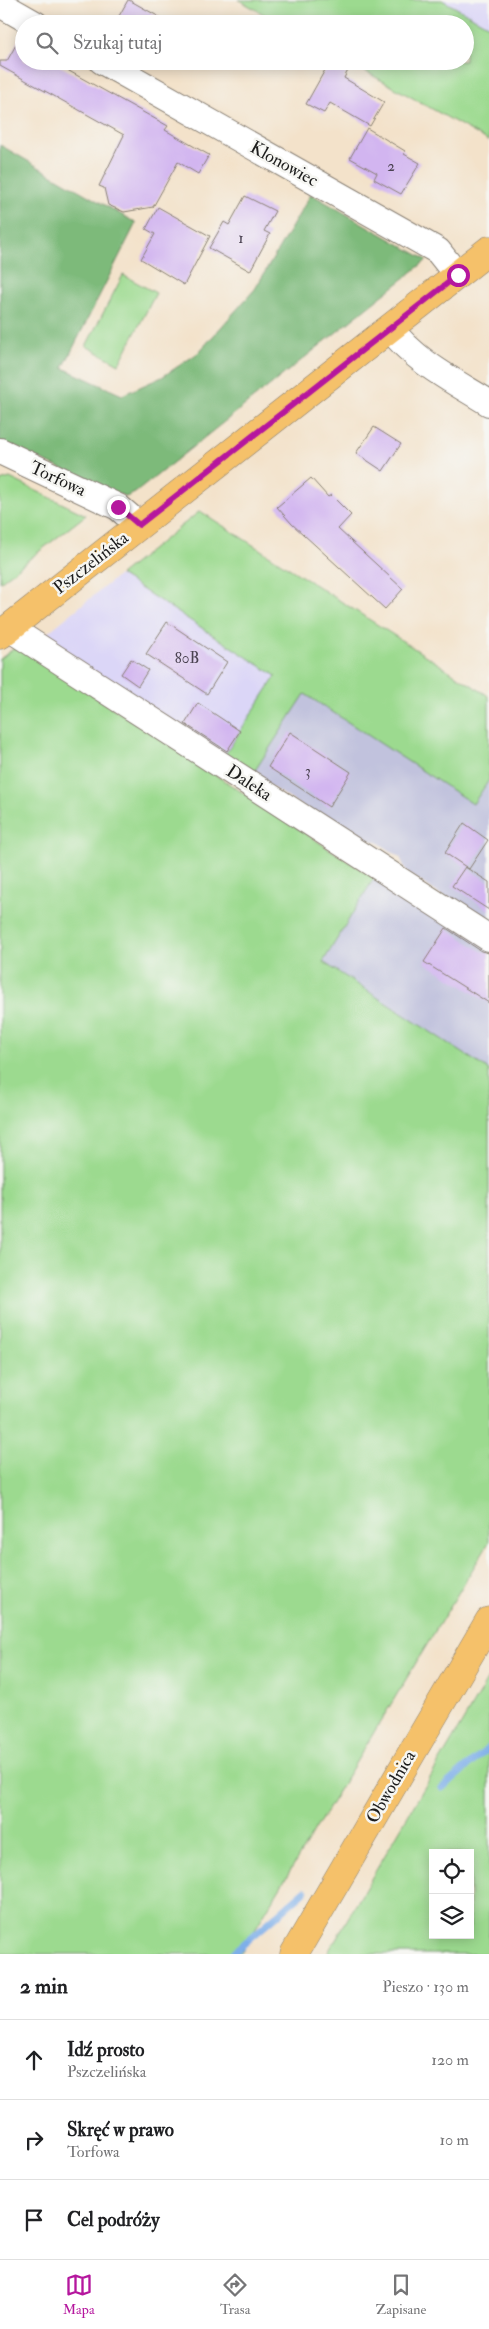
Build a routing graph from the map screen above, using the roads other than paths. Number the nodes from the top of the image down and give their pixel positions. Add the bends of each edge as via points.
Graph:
1 (0, 4) edge
2 (19, 15) edge
3 (118, 70) edge
4 (489, 250) edge
5 (458, 275) junction
6 (390, 328) junction
7 (489, 403) edge
8 (0, 451) edge
9 (139, 525) junction
10 (4, 632) edge
11 (489, 938) edge
12 (489, 1621) edge
13 (294, 1954) edge

1 - 2 street
3 - 5 street, Klonowiec via 438,251
4 - 5 main road, Pszczelińska
5 - 6 main road, Pszczelińska
6 - 7 street via 404,346 421,359
6 - 9 main road, Pszczelińska
8 - 9 street, Torfowa via 118,507
9 - 10 main road, Pszczelińska
10 - 11 street, Daleka
12 - 13 main road, Obwodnica

